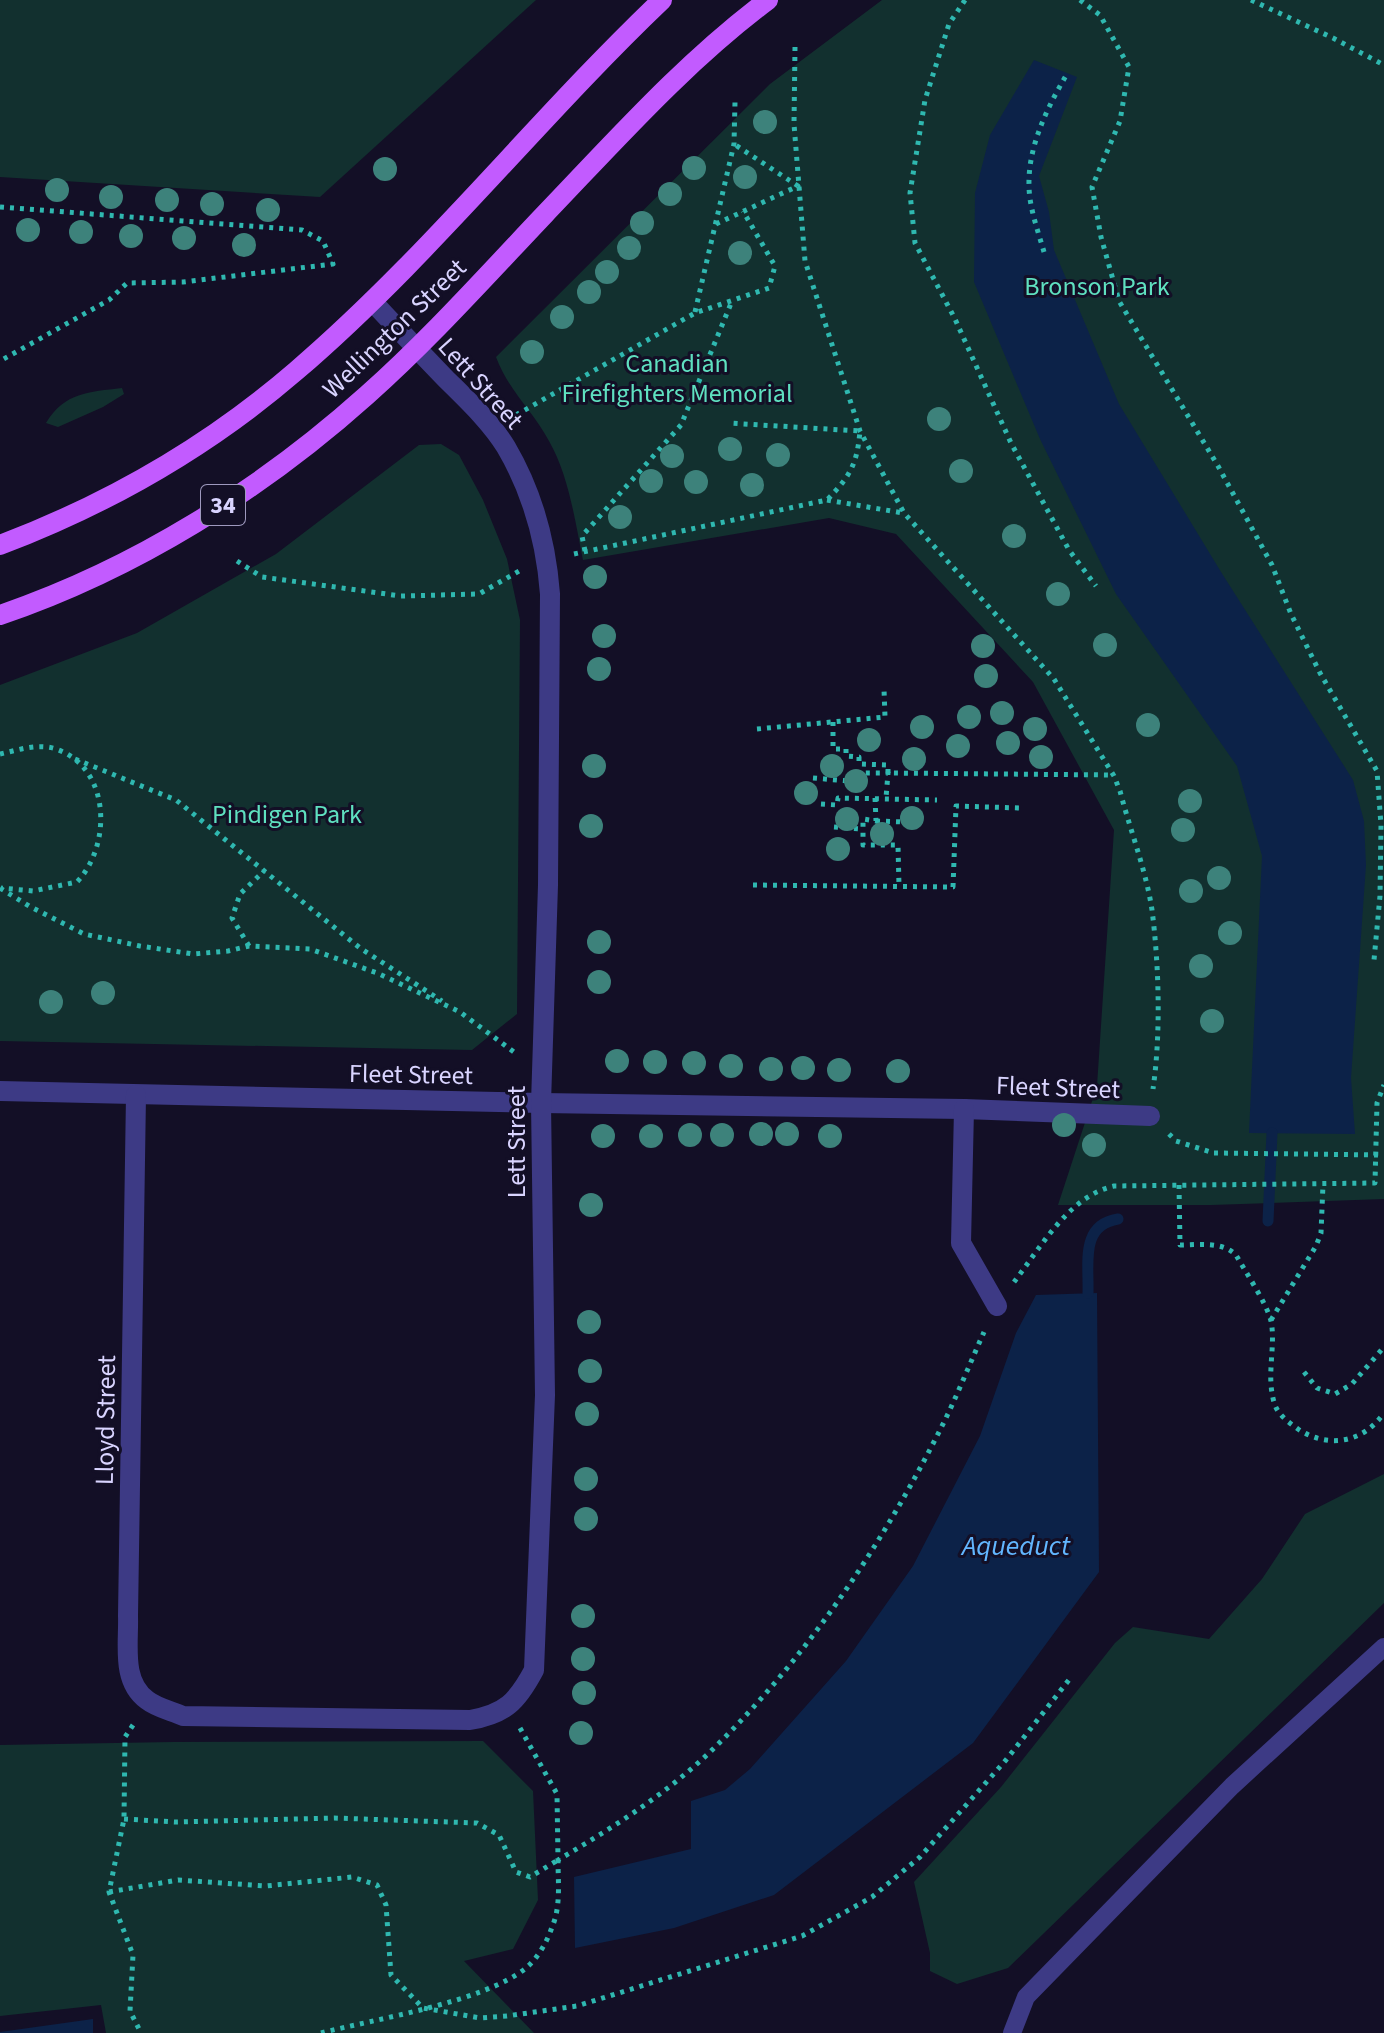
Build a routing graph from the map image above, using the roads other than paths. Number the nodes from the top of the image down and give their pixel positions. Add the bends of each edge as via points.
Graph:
1 (662, 0) edge
2 (768, 0) edge
3 (372, 301) junction
4 (416, 348) junction
5 (0, 545) edge
6 (0, 615) edge
7 (0, 1091) edge
8 (136, 1095) junction
9 (541, 1103) junction
10 (964, 1109) junction
11 (1150, 1116) road end
12 (997, 1306) road end
13 (1384, 1647) edge
14 (183, 1716) joint
15 (1012, 2033) edge

1 - 3 main road, Wellington Street / 34
2 - 4 main road, Wellington Street / 34 via 646,107
3 - 4 street, Lett Street
3 - 5 main road, Wellington Street / 34 via 295,372 189,450 105,500
4 - 6 main road, Wellington Street / 34 via 329,428 241,494 104,573
4 - 9 street, Lett Street via 504,445 538,518 547,560 548,869
7 - 8 street, Fleet Street
8 - 9 street, Fleet Street
8 - 14 street, Lloyd Street via 129,1672 134,1687 148,1701
9 - 10 street, Fleet Street
9 - 14 street, Lett Street via 545,1395 534,1670 524,1689 493,1716 470,1720
10 - 11 street, Fleet Street
10 - 12 street, Fleet Street via 961,1243
13 - 15 lane via 1232,1786 1026,1997

